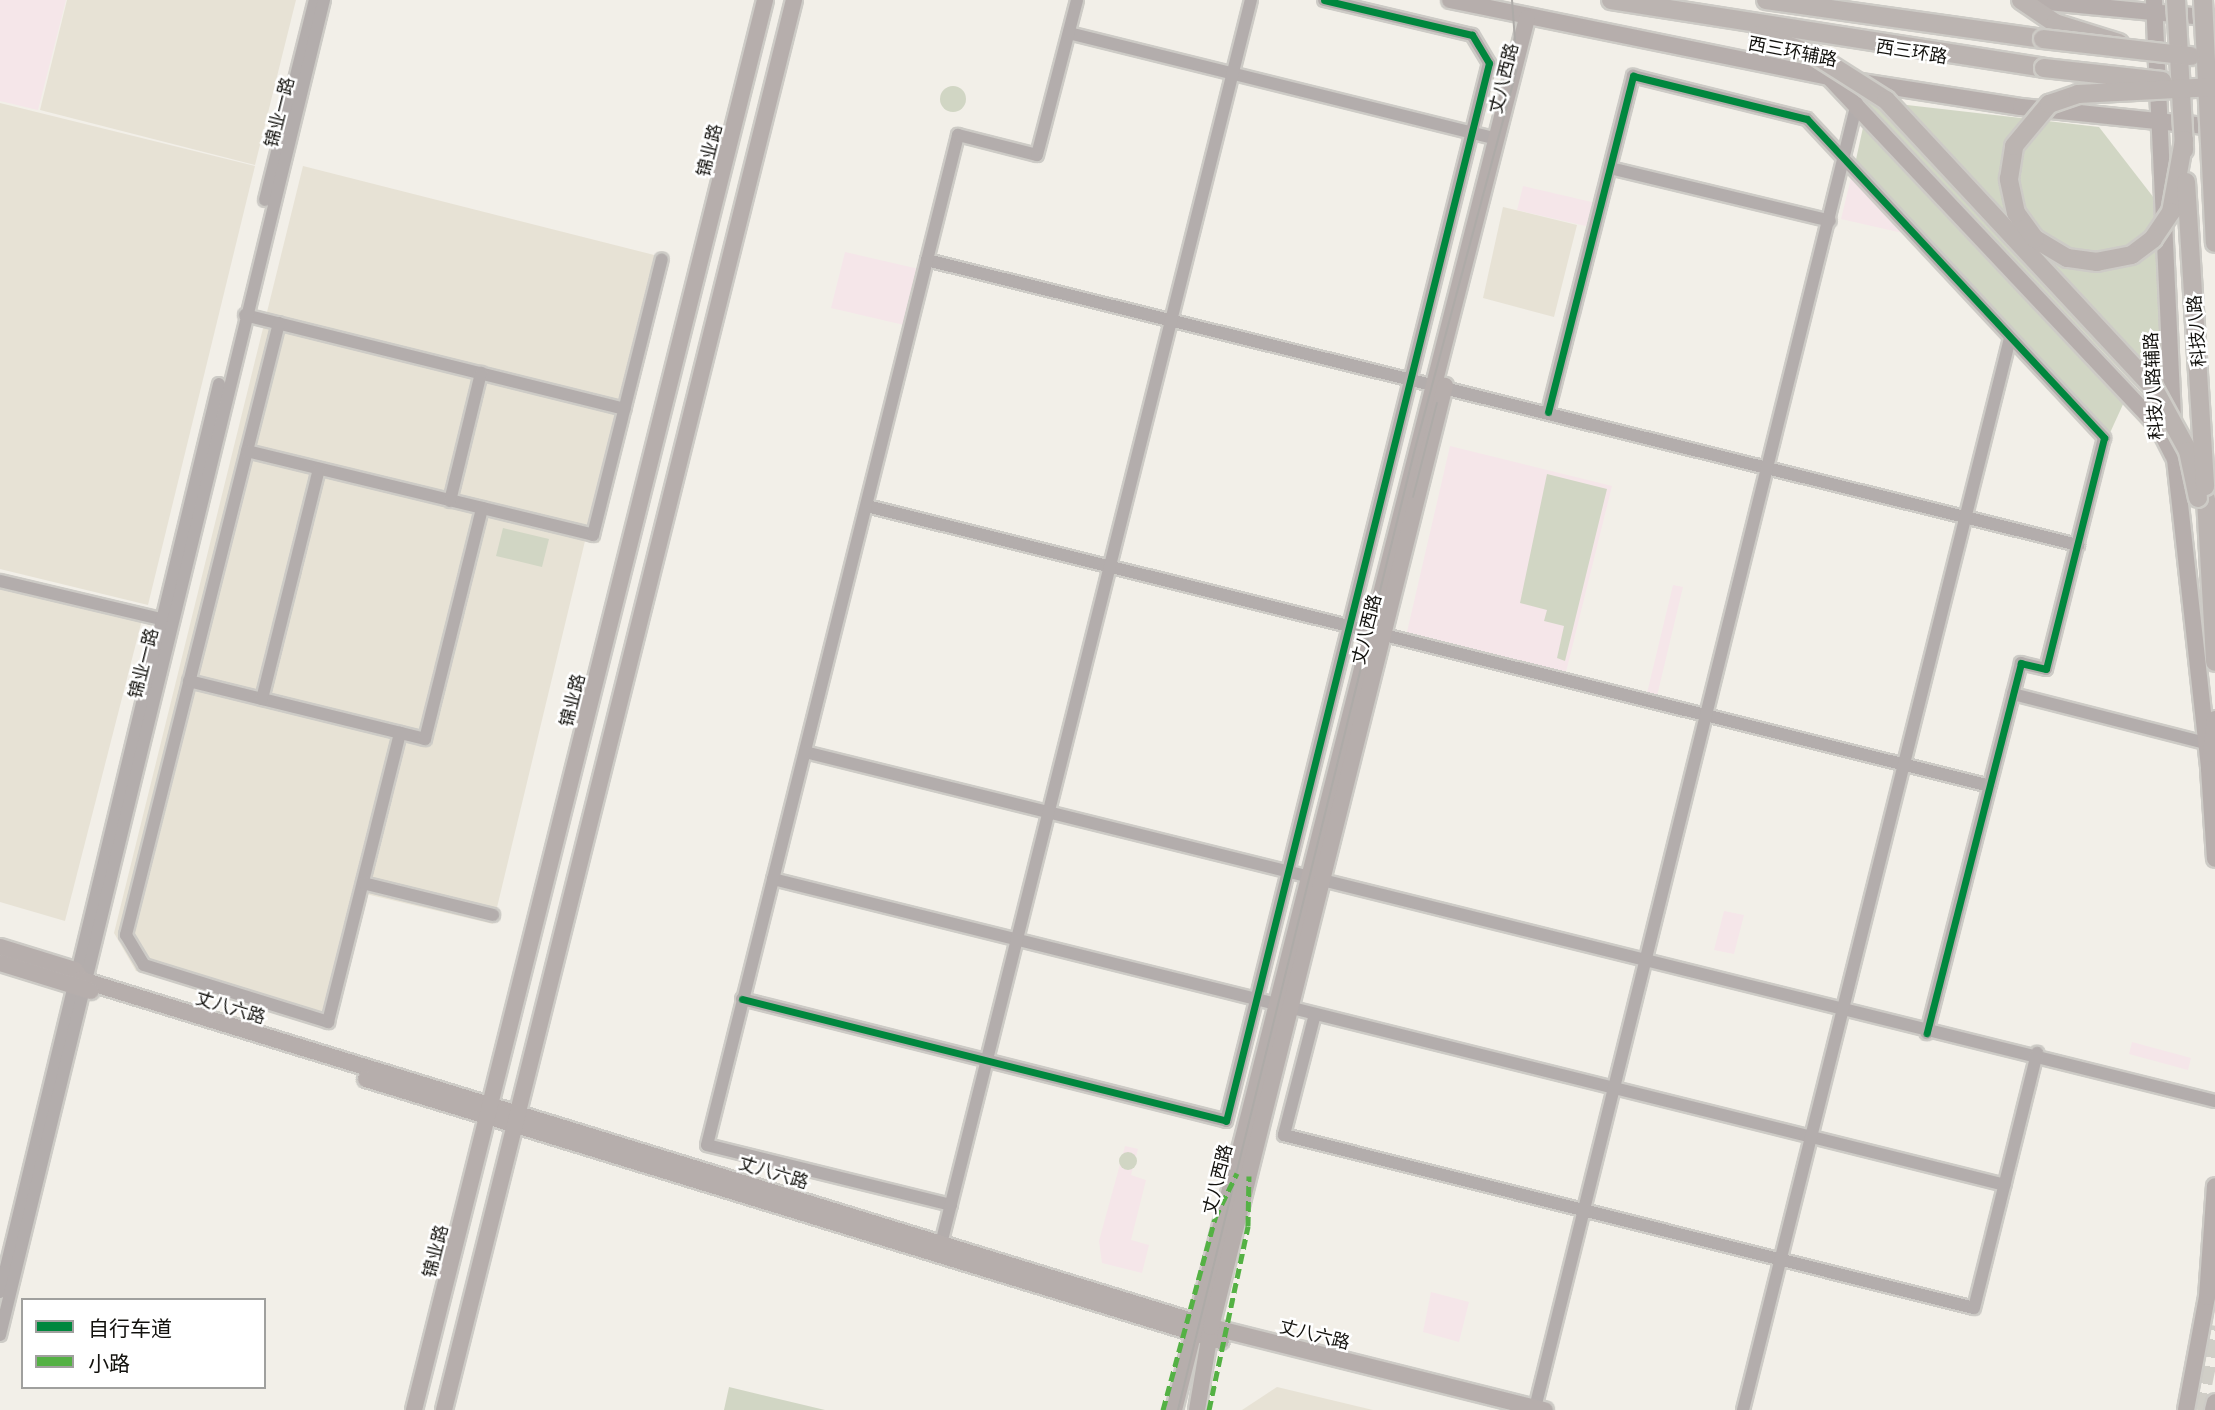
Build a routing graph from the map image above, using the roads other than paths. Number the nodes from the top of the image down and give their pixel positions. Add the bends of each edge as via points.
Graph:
1 (315, 0) edge
2 (324, 0) edge
3 (765, 0) edge
4 (794, 0) edge
5 (1077, 0) edge
6 (1251, 0) edge
7 (1324, 0) edge
8 (1450, 0) edge
9 (1611, 0) edge
10 (1766, 0) edge
11 (2021, 0) edge
12 (2026, 0) edge
13 (2176, 0) edge
14 (2203, 0) edge
15 (2154, 7) edge
16 (2215, 18) edge
17 (1531, 20) junction
18 (1716, 20) junction
19 (1069, 33) junction
20 (2142, 51) junction
21 (2215, 59) edge
22 (1233, 74) junction
23 (1829, 77) junction
24 (2215, 87) edge
25 (1857, 103) junction
26 (2159, 120) junction
27 (2215, 127) edge
28 (1472, 133) junction
29 (1496, 139) junction
30 (2183, 140) junction
31 (1844, 162) junction
32 (1610, 168) junction
33 (1830, 222) junction
34 (2215, 243) edge
35 (662, 260) dead end
36 (927, 260) junction
37 (245, 314) junction
38 (1173, 322) junction
39 (279, 323) junction
40 (2010, 338) junction
41 (481, 373) junction
42 (1410, 379) junction
43 (1439, 386) junction
44 (625, 409) junction
45 (1548, 412) junction
46 (247, 451) junction
47 (2175, 459) junction
48 (1769, 468) junction
49 (319, 469) junction
50 (2202, 499) junction
51 (450, 501) junction
52 (867, 506) junction
53 (482, 508) junction
54 (1967, 517) junction
55 (2077, 545) junction
56 (1113, 568) junction
57 (0, 580) edge
58 (161, 619) junction
59 (1349, 626) junction
60 (1377, 634) junction
61 (2215, 662) edge
62 (189, 681) junction
63 (2013, 694) junction
64 (262, 699) junction
65 (1708, 714) junction
66 (2215, 719) edge
67 (400, 733) junction
68 (2205, 743) junction
69 (805, 752) junction
70 (1905, 763) junction
71 (2209, 769) junction
72 (1990, 786) junction
73 (1051, 813) junction
74 (2215, 859) edge
75 (1288, 871) junction
76 (773, 879) junction
77 (1316, 879) junction
78 (363, 883) junction
79 (493, 915) dead end
80 (1019, 941) junction
81 (0, 947) edge
82 (1646, 960) junction
83 (0, 963) edge
84 (76, 981) junction
85 (743, 999) junction
86 (1256, 1000) junction
87 (1284, 1007) junction
88 (1842, 1012) junction
89 (1315, 1014) junction
90 (1927, 1033) junction
91 (2037, 1053) junction
92 (989, 1061) junction
93 (1614, 1087) junction
94 (2215, 1101) edge
95 (489, 1111) junction
96 (516, 1116) junction
97 (1810, 1138) junction
98 (2005, 1185) junction
99 (2215, 1186) edge
100 (951, 1205) junction
101 (1584, 1210) junction
102 (941, 1244) junction
103 (1780, 1259) junction
104 (0, 1292) edge
105 (1204, 1331) junction
106 (0, 1335) edge
107 (2215, 1402) edge
108 (1540, 1409) edge
109 (414, 1410) edge
110 (444, 1410) edge
111 (1174, 1410) edge
112 (1197, 1410) edge
113 (1499, 1410) edge
114 (1743, 1410) edge
115 (2186, 1410) edge
116 (2213, 1410) edge

1 - 58 street, 锦业一路
2 - 37 street, 锦业一路
3 - 95 main road, 锦业路
4 - 96 main road
5 - 19 street
6 - 22 street
7 - 28 street via 1472,35 1489,63
8 - 17 main road, 西三环辅路
9 - 18 highway, 西三环路
10 - 20 highway, 西三环路, bridge
11 - 20 highway, bridge via 2055,23
12 - 15 main road
13 - 30 highway, 科技八路, bridge
14 - 34 highway, bridge
15 - 16 main road
15 - 26 main road, 科技八路辅路
17 - 23 main road, 西三环辅路
17 - 29 main road, 丈八西路
17 - 43 main road, 丈八西路
18 - 24 highway, 西三环路, bridge via 2044,68
18 - 50 highway, bridge via 1815,55 1886,100 2153,387 2188,451
19 - 22 street
19 - 36 street via 1037,155 958,135
20 - 21 highway, 西三环路, bridge
22 - 28 street
22 - 38 street
23 - 25 main road
23 - 26 main road, 西三环辅路 via 2021,107
24 - 30 highway, bridge via 2078,94 2049,104 2014,146 2009,179 2016,213 2035,239 2067,258 2105,262 2132,255 2171,212
25 - 31 street
25 - 47 main road via 2158,426
26 - 27 main road, 西三环辅路
26 - 47 main road, 科技八路辅路
28 - 29 street
28 - 42 street
29 - 43 main road, 丈八西路
30 - 50 highway, 科技八路, bridge
31 - 32 street via 1807,119 1633,76
31 - 33 street
31 - 40 street
32 - 33 street
32 - 45 street
33 - 48 street
35 - 44 street
36 - 38 street
36 - 52 street
37 - 39 street
37 - 84 street, 锦业一路
38 - 42 street
38 - 56 street
39 - 41 street
39 - 46 street
40 - 54 street
40 - 55 street via 2104,438
41 - 44 street
41 - 51 street
42 - 43 street
42 - 59 street
43 - 45 street
43 - 60 main road, 丈八西路
44 - 53 street via 593,535
45 - 48 street
46 - 49 street
46 - 62 street
47 - 68 main road, 科技八路辅路
48 - 54 street
48 - 65 street
49 - 51 street
49 - 64 street
50 - 61 highway, 科技八路
51 - 53 street
52 - 56 street
52 - 69 street
53 - 67 street via 425,739
54 - 55 street
54 - 70 street
55 - 63 street via 2046,669 2021,663
56 - 59 street
56 - 73 street
57 - 58 street
58 - 84 street, 锦业一路
59 - 60 street
59 - 75 street
60 - 65 street
60 - 77 main road, 丈八西路
62 - 64 street
62 - 78 street via 126,935 144,965 328,1022
63 - 68 street
63 - 72 street
64 - 67 street
65 - 70 street
65 - 82 street
66 - 71 main road
67 - 78 street
68 - 71 main road, 科技八路辅路
69 - 73 street
69 - 76 street
70 - 72 street
70 - 88 street
71 - 74 main road
72 - 90 street
73 - 75 street
73 - 80 street
75 - 77 street
75 - 86 street
76 - 80 street
76 - 85 street
77 - 82 street
77 - 87 main road, 丈八西路
78 - 79 street
80 - 86 street
80 - 92 street
81 - 84 main road, 丈八六路
82 - 88 street
82 - 93 street
83 - 84 main road, 丈八六路
84 - 95 main road, 丈八六路
84 - 104 street, 锦业一路
84 - 106 street, 锦业一路
85 - 92 street
85 - 100 street via 707,1145
86 - 87 street
86 - 92 street via 1226,1121
87 - 89 street
87 - 105 main road, 丈八西路
88 - 90 street
88 - 97 street
89 - 93 street
89 - 101 street via 1284,1135
90 - 91 street
91 - 94 street
91 - 98 street
92 - 100 street
93 - 97 street
93 - 101 street
95 - 96 main road, 丈八六路
95 - 109 main road, 锦业路
96 - 102 main road, 丈八六路
96 - 105 main road, 丈八六路
96 - 110 main road
97 - 98 street
97 - 103 street
98 - 103 street via 1974,1308
99 - 115 main road via 2207,1297
100 - 102 street
101 - 103 street
101 - 108 street
102 - 105 main road, 丈八六路
103 - 114 street
105 - 108 main road, 丈八六路
105 - 111 main road, 丈八西路
105 - 112 main road, 丈八西路
105 - 113 main road, 丈八六路
107 - 116 main road

